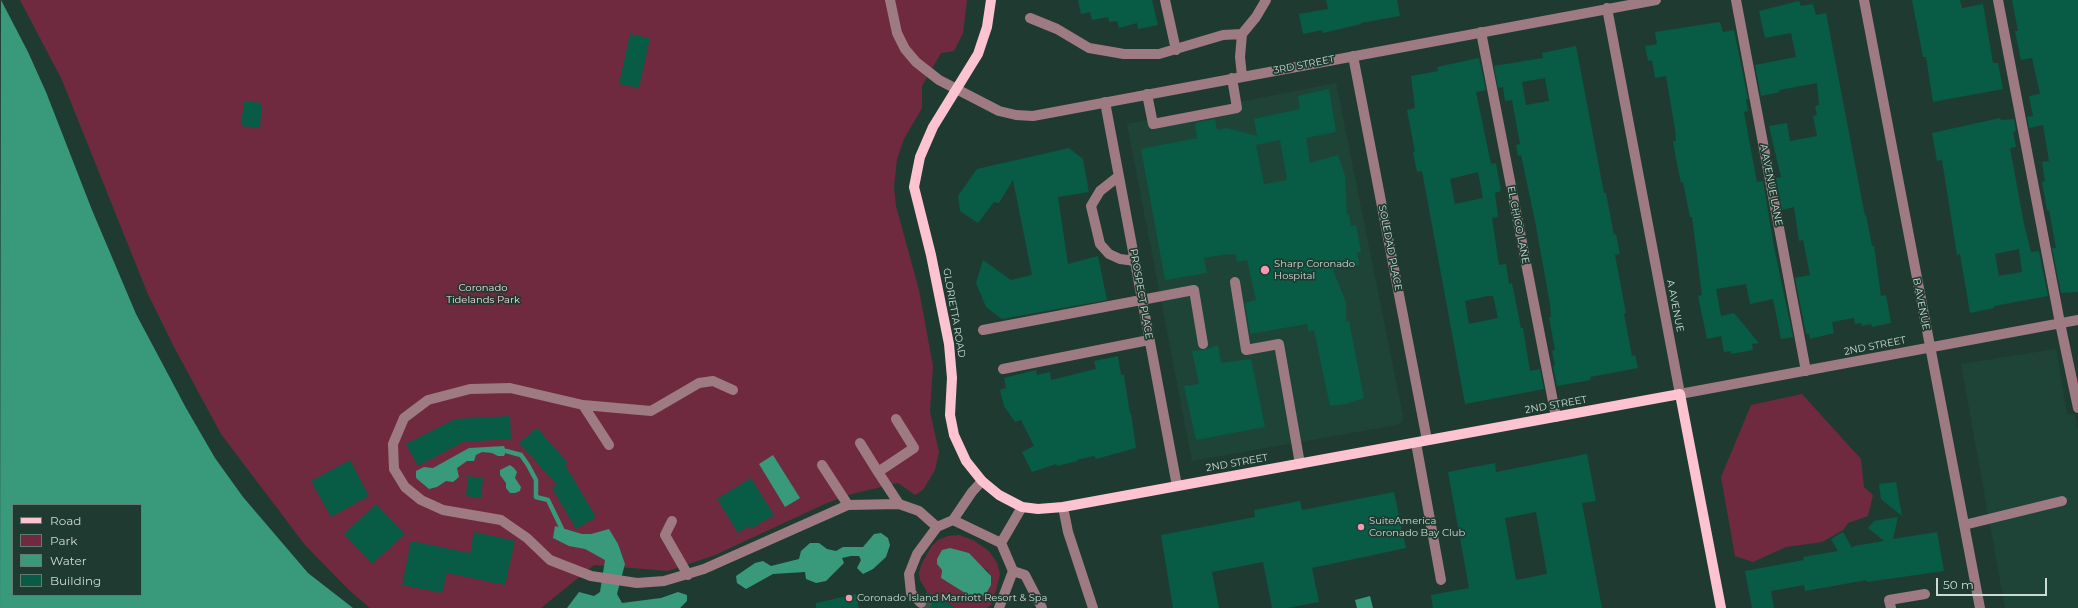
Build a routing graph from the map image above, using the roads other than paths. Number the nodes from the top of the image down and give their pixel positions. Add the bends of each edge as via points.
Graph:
1 (890, 0) edge
2 (991, 0) edge
3 (1165, 0) edge
4 (1266, 0) edge
5 (1656, 0) edge
6 (1736, 0) edge
7 (1864, 0) edge
8 (1998, 0) edge
9 (1607, 8) junction
10 (1030, 18) dead end
11 (1481, 32) junction
12 (1242, 34) junction
13 (1176, 50) junction
14 (1353, 56) junction
15 (1242, 76) junction
16 (1232, 78) junction
17 (957, 89) junction
18 (1147, 94) junction
19 (1105, 102) junction
20 (1119, 176) junction
21 (1135, 261) junction
22 (1235, 282) dead end
23 (1142, 298) junction
24 (2078, 320) edge
25 (2060, 323) junction
26 (983, 330) dead end
27 (1149, 340) junction
28 (1203, 344) dead end
29 (1929, 348) junction
30 (1003, 369) dead end
31 (1806, 371) junction
32 (733, 390) dead end
33 (1680, 394) junction
34 (583, 405) junction
35 (2078, 408) edge
36 (1556, 417) junction
37 (896, 419) dead end
38 (1427, 440) junction
39 (860, 443) dead end
40 (1416, 443) junction
41 (609, 445) dead end
42 (1300, 464) junction
43 (822, 466) dead end
44 (878, 472) junction
45 (982, 481) junction
46 (1177, 486) junction
47 (2062, 501) dead end
48 (899, 504) junction
49 (848, 505) junction
50 (1022, 507) junction
51 (1063, 507) junction
52 (1038, 509) joint
53 (953, 520) junction
54 (672, 521) dead end
55 (1964, 525) junction
56 (937, 527) junction
57 (1001, 544) junction
58 (1013, 571) junction
59 (688, 574) junction
60 (1441, 580) dead end
61 (1925, 594) dead end
62 (920, 603) tunnel mouth
63 (999, 608) edge
64 (1042, 608) edge
65 (1093, 608) edge
66 (1721, 608) edge
67 (1891, 608) edge
68 (1980, 608) edge

1 - 17 street, 3RD STREET via 897,33 905,49 916,62 939,80
2 - 17 main road, GLORIETTA ROAD via 987,27 978,54
3 - 13 street
4 - 12 street
5 - 9 street, 3RD STREET
6 - 31 street, A AVENUE LANE
7 - 29 street, B AVENUE
8 - 25 street
9 - 11 street, 3RD STREET
9 - 33 street, A AVENUE
10 - 13 street via 1057,29 1089,48 1124,54 1158,54
11 - 14 street, 3RD STREET
11 - 36 street, EL CHICO LANE
12 - 13 street via 1223,35
12 - 15 street
14 - 15 street, 3RD STREET
14 - 38 street, SOLEDAD PLACE
15 - 16 street, 3RD STREET
16 - 18 street, 3RD STREET
16 - 18 street via 1237,108 1153,124
17 - 19 street, 3RD STREET via 999,111 1016,115 1033,116
17 - 45 main road, GLORIETTA ROAD via 933,127 920,157 914,187 949,344 952,378 950,415 954,435 966,461
18 - 19 street, 3RD STREET
19 - 20 street, PROSPECT PLACE
20 - 21 street, PROSPECT PLACE
20 - 21 street via 1100,191 1091,206 1100,244 1109,254
21 - 23 street, PROSPECT PLACE
22 - 42 street via 1246,350 1279,344
23 - 26 street
23 - 27 street, PROSPECT PLACE
23 - 28 street via 1194,290
24 - 25 street, 2ND STREET
25 - 29 street, 2ND STREET
25 - 35 street
27 - 30 street
27 - 46 street, PROSPECT PLACE
29 - 31 street, 2ND STREET
29 - 55 street, B AVENUE
31 - 33 street, 2ND STREET
32 - 34 street via 713,381 699,383 651,411
33 - 36 main road, 2ND STREET
33 - 66 main road, A AVENUE
34 - 41 street
34 - 59 street via 510,388 470,389 428,400 404,418 393,444 394,469 405,487 421,500 444,510 500,520 527,538 550,560 591,576 637,583 664,581
36 - 38 main road, 2ND STREET
37 - 44 street via 914,448
38 - 40 main road, 2ND STREET
39 - 44 street
40 - 42 main road, 2ND STREET
40 - 60 street
42 - 46 main road, 2ND STREET
43 - 49 street
44 - 48 street
45 - 50 main road, GLORIETTA ROAD via 999,495
45 - 53 street
46 - 51 main road, 2ND STREET
47 - 55 street
48 - 49 street
48 - 56 street via 919,511
49 - 59 street
50 - 52 main road, GLORIETTA ROAD
50 - 57 street
51 - 52 main road, 2ND STREET
51 - 65 street via 1068,532
53 - 56 street
53 - 57 street
54 - 59 street via 665,535
55 - 68 street, B AVENUE
56 - 62 street via 917,554 909,574 911,593
57 - 58 street
58 - 63 street
58 - 64 street via 1025,575
61 - 67 street via 1890,600

